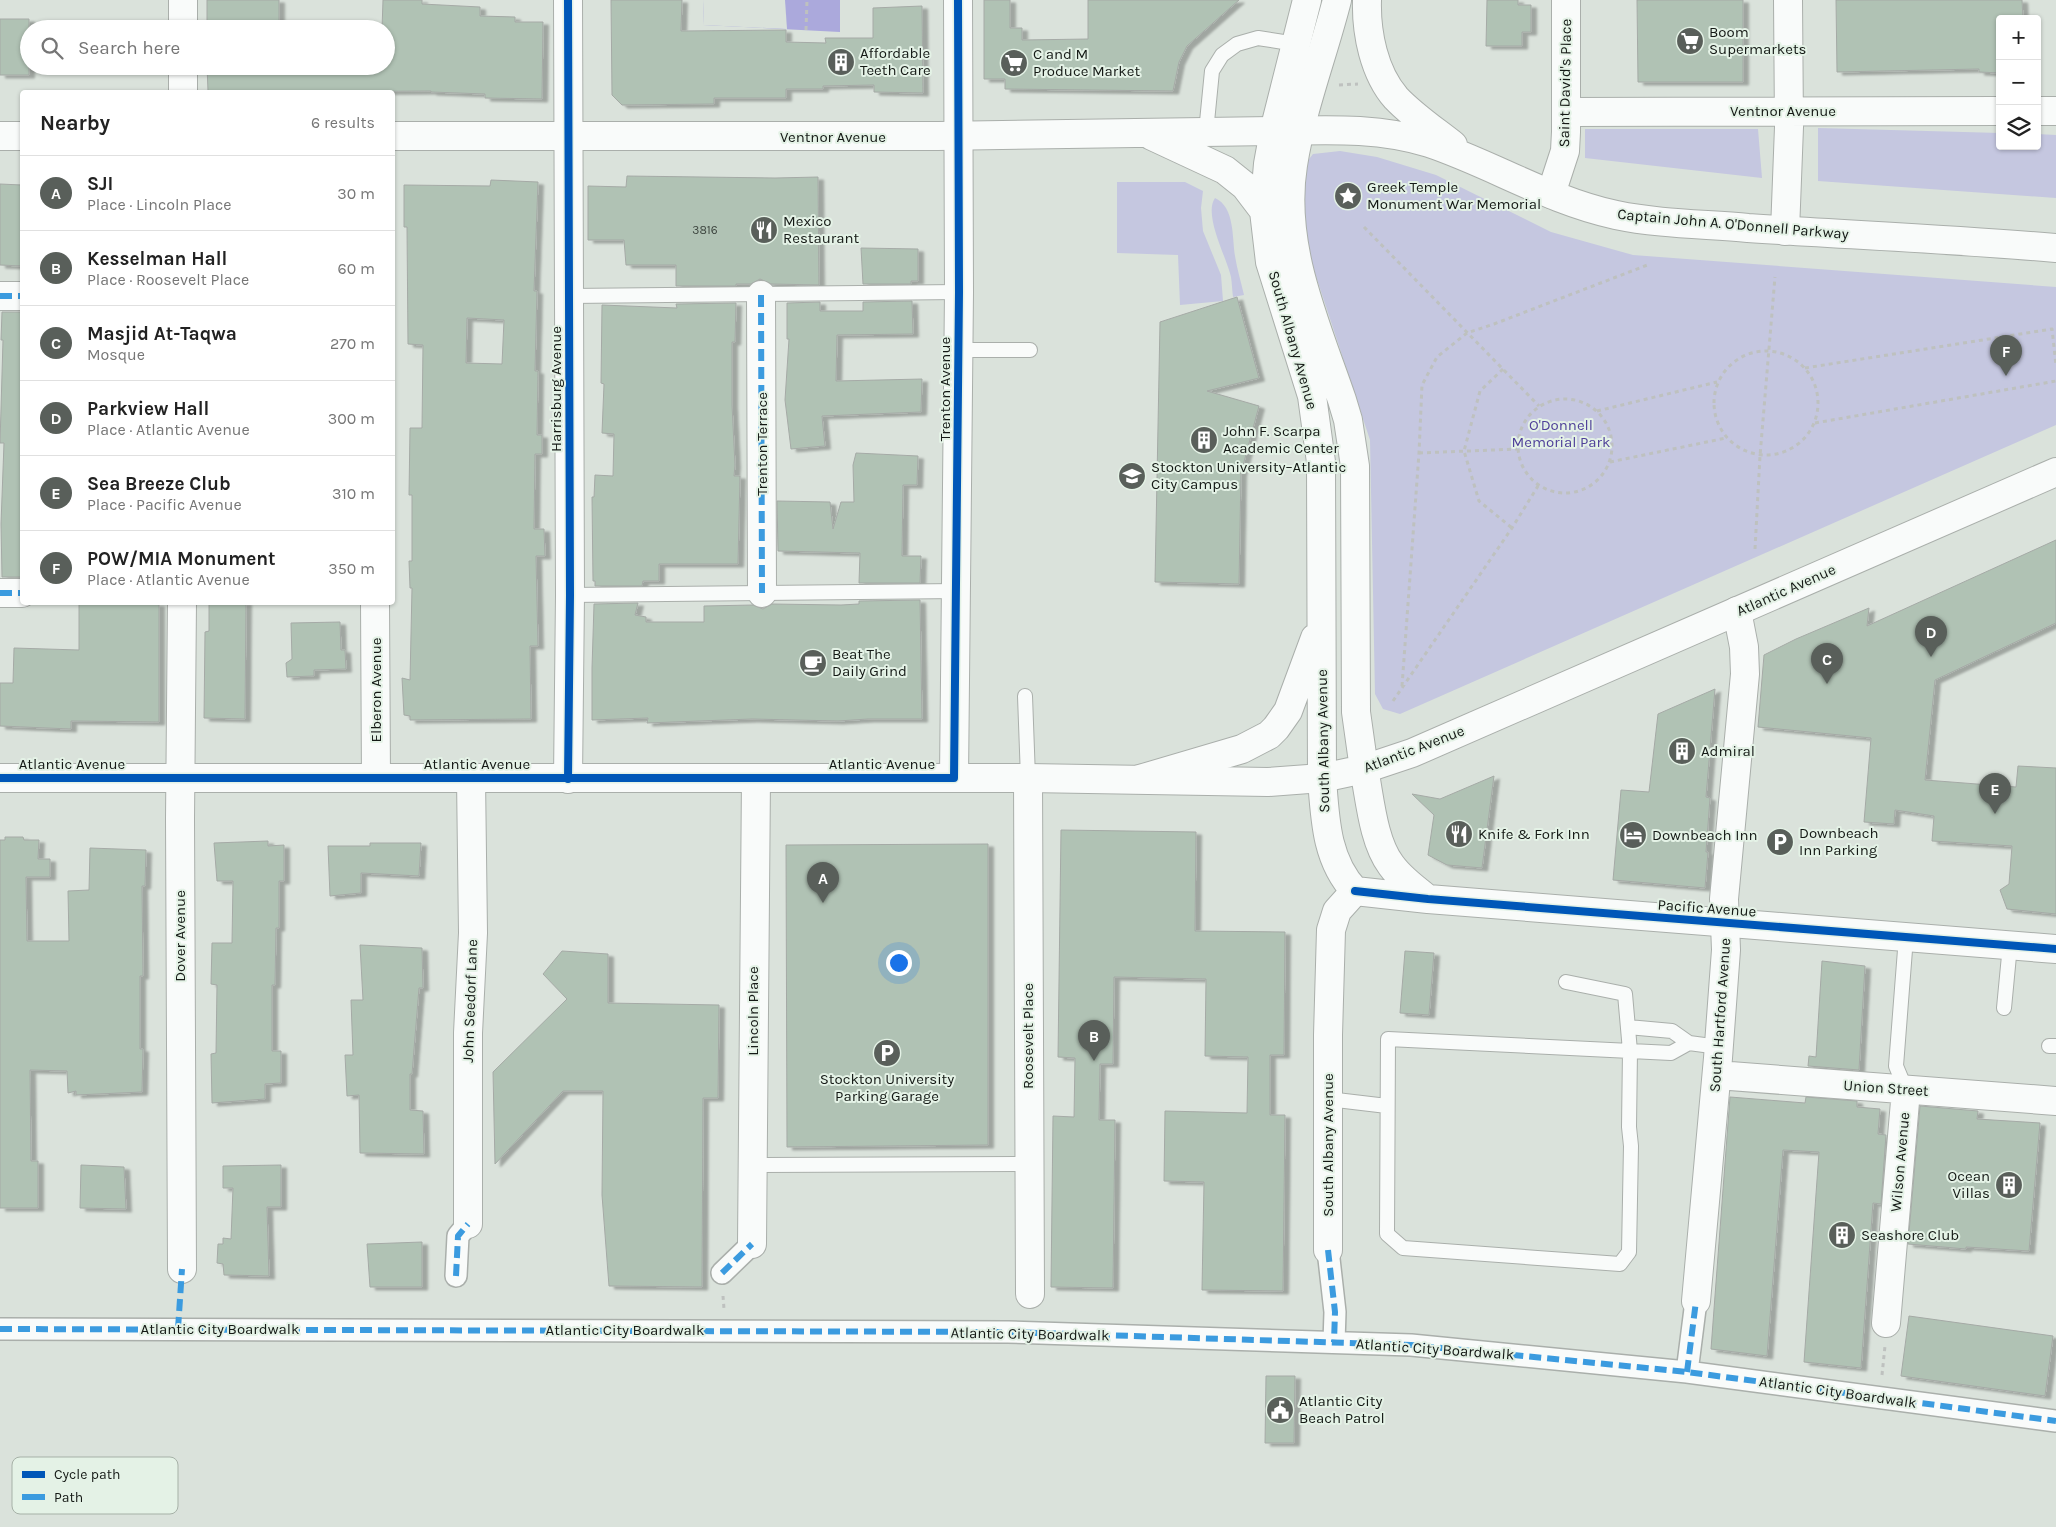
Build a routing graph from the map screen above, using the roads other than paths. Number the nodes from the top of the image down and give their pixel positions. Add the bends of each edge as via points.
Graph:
1 (182, 0) edge
2 (568, 0) edge
3 (958, 0) edge
4 (1307, 0) edge
5 (1338, 0) edge
6 (1367, 0) edge
7 (1566, 0) edge
8 (1788, 0) edge
9 (183, 20) edge
10 (1296, 44) junction
11 (183, 75) edge
12 (183, 90) edge
13 (1789, 111) junction
14 (1996, 111) edge
15 (2041, 111) edge
16 (2056, 111) edge
17 (1567, 112) junction
18 (1274, 131) junction
19 (1301, 131) junction
20 (1206, 132) junction
21 (1146, 134) junction
22 (0, 136) edge
23 (20, 136) edge
24 (395, 136) edge
25 (958, 136) junction
26 (568, 137) junction
27 (1472, 160) junction
28 (1551, 194) junction
29 (1264, 211) junction
30 (1785, 230) junction
31 (2056, 248) edge
32 (959, 292) junction
33 (761, 295) junction
34 (0, 296) edge
35 (20, 296) edge
36 (570, 296) junction
37 (959, 350) junction
38 (1030, 350) dead end
39 (2056, 472) edge
40 (958, 591) junction
41 (0, 593) edge
42 (20, 593) edge
43 (762, 593) junction
44 (570, 595) junction
45 (182, 605) edge
46 (375, 605) edge
47 (1737, 611) junction
48 (1322, 618) junction
49 (1025, 696) dead end
50 (1364, 770) junction
51 (0, 778) edge
52 (180, 778) junction
53 (376, 778) junction
54 (471, 778) junction
55 (756, 778) junction
56 (954, 778) junction
57 (1028, 778) junction
58 (1322, 778) junction
59 (568, 779) junction
60 (1140, 780) junction
61 (1355, 891) junction
62 (1428, 899) junction
63 (1724, 922) junction
64 (1906, 937) junction
65 (2010, 945) junction
66 (2056, 949) edge
67 (1566, 982) dead end
68 (2004, 1008) dead end
69 (1628, 1027) junction
70 (1689, 1043) junction
71 (1719, 1046) junction
72 (1630, 1052) junction
73 (1717, 1075) junction
74 (1906, 1090) junction
75 (1328, 1099) junction
76 (2056, 1101) edge
77 (1387, 1106) junction
78 (1029, 1164) junction
79 (752, 1166) junction
80 (468, 1224) joint
81 (752, 1244) joint
82 (1328, 1250) joint
83 (182, 1269) dead end
84 (722, 1273) dead end
85 (456, 1276) dead end
86 (1030, 1294) dead end
87 (1696, 1301) joint
88 (1886, 1323) road end
89 (0, 1329) edge
90 (1334, 1342) junction
91 (1686, 1372) junction
92 (2056, 1421) edge

1 - 9 main road
2 - 26 main road, Harrisburg Avenue
3 - 25 main road, Trenton Avenue
4 - 10 main road, South Albany Avenue
5 - 19 main road, South Albany Avenue
6 - 27 main road via 1372,47 1389,89 1406,108
7 - 17 main road, Saint David's Place
8 - 13 main road
10 - 18 main road, South Albany Avenue
10 - 20 lane via 1258,38 1237,44 1222,55 1212,71
11 - 12 main road
13 - 14 main road, Ventnor Avenue
13 - 17 main road, Ventnor Avenue
13 - 30 main road
15 - 16 main road
17 - 28 main road, Saint David's Place via 1565,152
18 - 19 main road, Captain John A. O'Donnell Parkway
18 - 20 main road, Ventnor Avenue
18 - 29 main road, South Albany Avenue
19 - 27 main road, Captain John A. O'Donnell Parkway via 1387,133 1428,143
19 - 50 main road, South Albany Avenue via 1293,165 1291,195 1294,246 1307,298 1348,420 1355,466 1356,712
20 - 21 main road, Ventnor Avenue
21 - 25 main road, Ventnor Avenue
21 - 29 main road via 1226,170 1245,186
22 - 23 main road
24 - 26 main road, Ventnor Avenue
25 - 26 main road, Ventnor Avenue
25 - 32 main road, Trenton Avenue
26 - 36 main road, Harrisburg Avenue
27 - 28 main road, Captain John A. O'Donnell Parkway
28 - 30 main road, Captain John A. O'Donnell Parkway via 1617,216
29 - 48 main road, South Albany Avenue via 1270,262 1312,396 1318,436 1322,491
30 - 31 main road, Captain John A. O'Donnell Parkway
32 - 33 lane
32 - 37 main road, Trenton Avenue
33 - 36 lane
33 - 43 main road, Trenton Terrace
34 - 35 main road
36 - 44 main road, Harrisburg Avenue
37 - 38 lane
37 - 40 main road, Trenton Avenue
39 - 47 main road, Atlantic Avenue
40 - 43 lane
40 - 56 main road, Trenton Avenue
41 - 42 main road
43 - 44 lane
44 - 59 main road, Harrisburg Avenue
45 - 52 main road, Dover Avenue
46 - 53 main road, Elberon Avenue
47 - 50 main road, Atlantic Avenue via 1412,753
47 - 63 main road, South Hartford Avenue via 1745,674
48 - 58 main road, South Albany Avenue
48 - 60 main road via 1288,711 1276,728 1242,749
49 - 57 lane
50 - 58 main road, Atlantic Avenue
50 - 62 main road, South Albany Avenue via 1384,855 1399,874
51 - 52 main road, Atlantic Avenue
52 - 53 main road, Atlantic Avenue
52 - 83 main road, Dover Avenue
53 - 54 main road, Atlantic Avenue
54 - 59 main road, Atlantic Avenue
54 - 80 main road, John Seedorf Lane via 473,932 468,1033
55 - 56 main road, Atlantic Avenue
55 - 59 main road, Atlantic Avenue
55 - 79 main road, Lincoln Place
56 - 57 main road, Atlantic Avenue
57 - 60 main road, Atlantic Avenue
57 - 78 main road, Roosevelt Place
58 - 60 main road, Atlantic Avenue via 1268,782
58 - 61 main road, South Albany Avenue via 1332,854 1345,880
61 - 62 main road, Pacific Avenue
61 - 75 main road, South Albany Avenue via 1337,911 1331,930
62 - 63 main road, Pacific Avenue
63 - 64 main road, Pacific Avenue
63 - 71 main road, South Hartford Avenue via 1726,950
64 - 65 main road, Pacific Avenue
64 - 74 lane via 1896,1066
65 - 66 main road, Pacific Avenue
65 - 68 lane
67 - 69 lane via 1625,994
69 - 70 lane via 1672,1031
69 - 72 lane
70 - 71 lane
70 - 72 lane via 1671,1053
71 - 73 main road, South Hartford Avenue
72 - 77 lane via 1388,1039
72 - 77 lane via 1629,1252 1620,1264 1403,1248 1387,1234
73 - 74 main road, Union Street
73 - 87 main road, South Hartford Avenue
74 - 76 main road, Union Street
74 - 88 main road, Wilson Avenue
75 - 77 lane
75 - 82 main road, South Albany Avenue
78 - 79 lane
78 - 86 main road, Roosevelt Place
79 - 81 main road, Lincoln Place
80 - 85 street via 458,1236
81 - 84 street
82 - 90 street, South Albany Avenue via 1335,1312
87 - 91 street
89 - 90 street, Atlantic City Boardwalk via 1008,1332
90 - 91 street, Atlantic City Boardwalk via 1411,1345
91 - 92 street, Atlantic City Boardwalk

